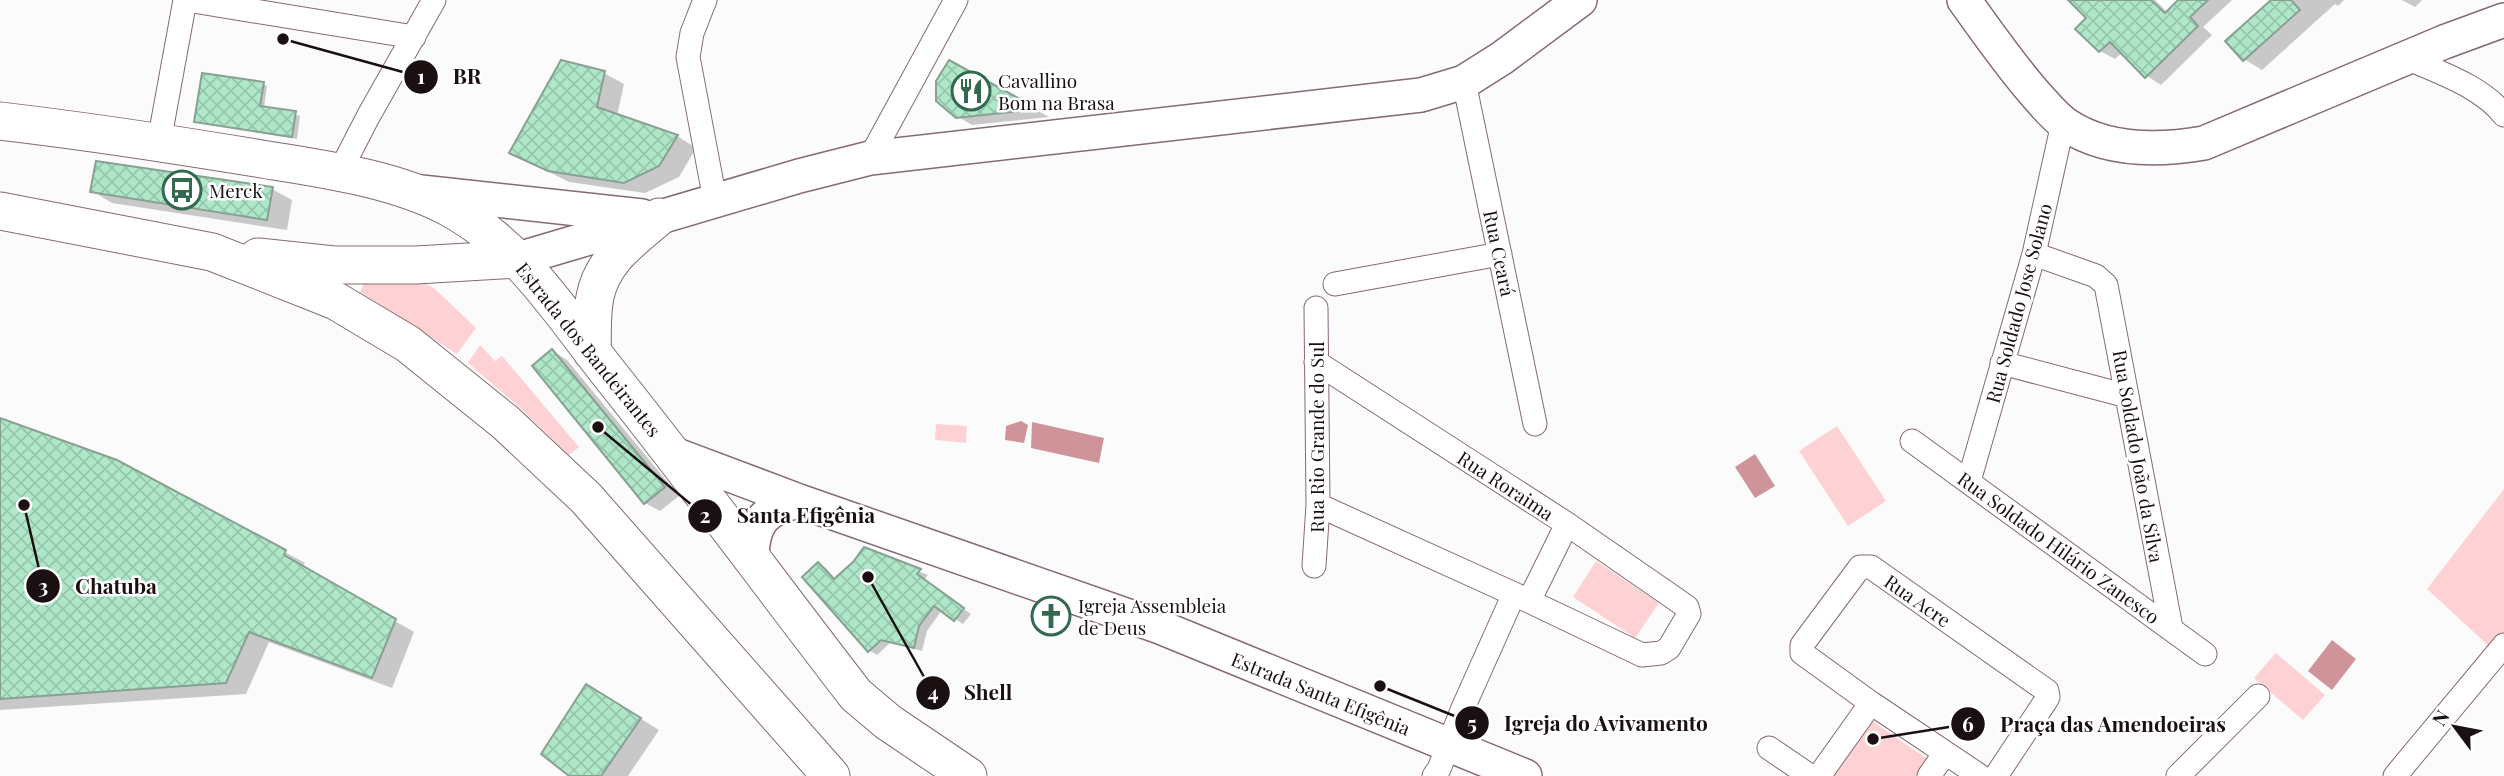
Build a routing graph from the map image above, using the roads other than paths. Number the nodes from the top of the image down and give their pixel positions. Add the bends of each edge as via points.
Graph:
1 (186, 0) edge
2 (434, 0) edge
3 (705, 0) edge
4 (956, 0) edge
5 (1580, 0) edge
6 (1964, 0) edge
7 (2491, 24) edge
8 (414, 37) junction
9 (2407, 58) junction
10 (1464, 82) junction
11 (2504, 116) edge
12 (0, 121) edge
13 (2063, 123) junction
14 (159, 142) junction
15 (870, 158) junction
16 (339, 173) junction
17 (410, 191) junction
18 (715, 200) junction
19 (0, 211) edge
20 (659, 217) junction
21 (212, 252) junction
22 (1500, 254) junction
23 (2034, 254) junction
24 (518, 259) junction
25 (1335, 284) dead end
26 (1316, 308) dead end
27 (593, 352) junction
28 (1316, 362) junction
29 (2002, 363) junction
30 (2127, 396) junction
31 (1535, 424) dead end
32 (1912, 442) dead end
33 (674, 454) junction
34 (1969, 481) junction
35 (799, 501) junction
36 (1318, 506) junction
37 (1567, 524) junction
38 (752, 557) junction
39 (1314, 566) dead end
40 (1522, 597) junction
41 (2171, 628) junction
42 (2504, 645) edge
43 (2205, 653) dead end
44 (2258, 696) dead end
45 (1871, 703) junction
46 (1448, 745) junction
47 (1769, 748) dead end
48 (1945, 753) junction
49 (949, 769) edge
50 (831, 776) edge
51 (1434, 776) edge
52 (1525, 776) edge
53 (1810, 776) edge
54 (1819, 776) edge
55 (1929, 776) edge
56 (1980, 776) edge
57 (1996, 776) edge
58 (2178, 776) edge
59 (2395, 776) edge

1 - 8 street
1 - 14 street
2 - 8 street
3 - 18 street via 688,57
4 - 15 street
5 - 10 main road
6 - 13 main road via 2014,70
7 - 9 main road
8 - 16 street
9 - 11 street via 2470,87
9 - 13 main road via 2204,143 2170,149 2117,145
10 - 15 main road via 1421,94
10 - 22 street, Rua Ceará
12 - 14 main road, Estrada dos Bandeirantes
13 - 23 street, Rua Soldado Jose Solano
14 - 16 main road, Estrada dos Bandeirantes
15 - 18 main road
16 - 17 main road, Estrada dos Bandeirantes
17 - 20 main road
17 - 24 main road, Estrada dos Bandeirantes via 474,223
18 - 20 main road
19 - 21 main road
20 - 24 main road
20 - 27 main road via 616,254 603,273 594,298
21 - 24 main road via 334,265
21 - 50 main road via 335,301 377,324 497,414 586,498
22 - 25 street
22 - 31 street, Rua Ceará
23 - 29 street, Rua Soldado Jose Solano
23 - 30 street, Rua Soldado João da Silva via 2096,276 2106,285
24 - 27 main road, Estrada dos Bandeirantes
26 - 28 street, Rua Rio Grande do Sul
27 - 33 main road, Estrada dos Bandeirantes
28 - 36 street, Rua Rio Grande do Sul
28 - 37 street, Rua Roraima
29 - 30 street
29 - 34 street, Rua Soldado Jose Solano
30 - 41 street, Rua Soldado João da Silva
32 - 34 street, Rua Soldado Hilário Zanesco
33 - 35 main road, Estrada Santa Efigênia
33 - 38 main road, Estrada dos Bandeirantes
34 - 41 street, Rua Soldado Hilário Zanesco
35 - 38 main road via 765,516 753,538
35 - 46 main road, Estrada Santa Efigênia via 1160,627
36 - 39 street, Rua Rio Grande do Sul
36 - 40 street
37 - 40 street
37 - 40 street, Rua Roraima via 1687,607 1689,614 1669,648 1642,655
38 - 49 main road, Estrada dos Bandeirantes via 856,695
40 - 46 street
41 - 43 street, Rua Soldado Hilário Zanesco
42 - 59 street
44 - 58 street
45 - 48 street, Rua Acre
45 - 54 street
45 - 57 street, Rua Acre via 1801,650 1863,566 1871,567 2046,691 2048,697
46 - 51 street
46 - 52 main road, Estrada Santa Efigênia
47 - 53 street
48 - 55 street
48 - 56 street, Rua Acre

